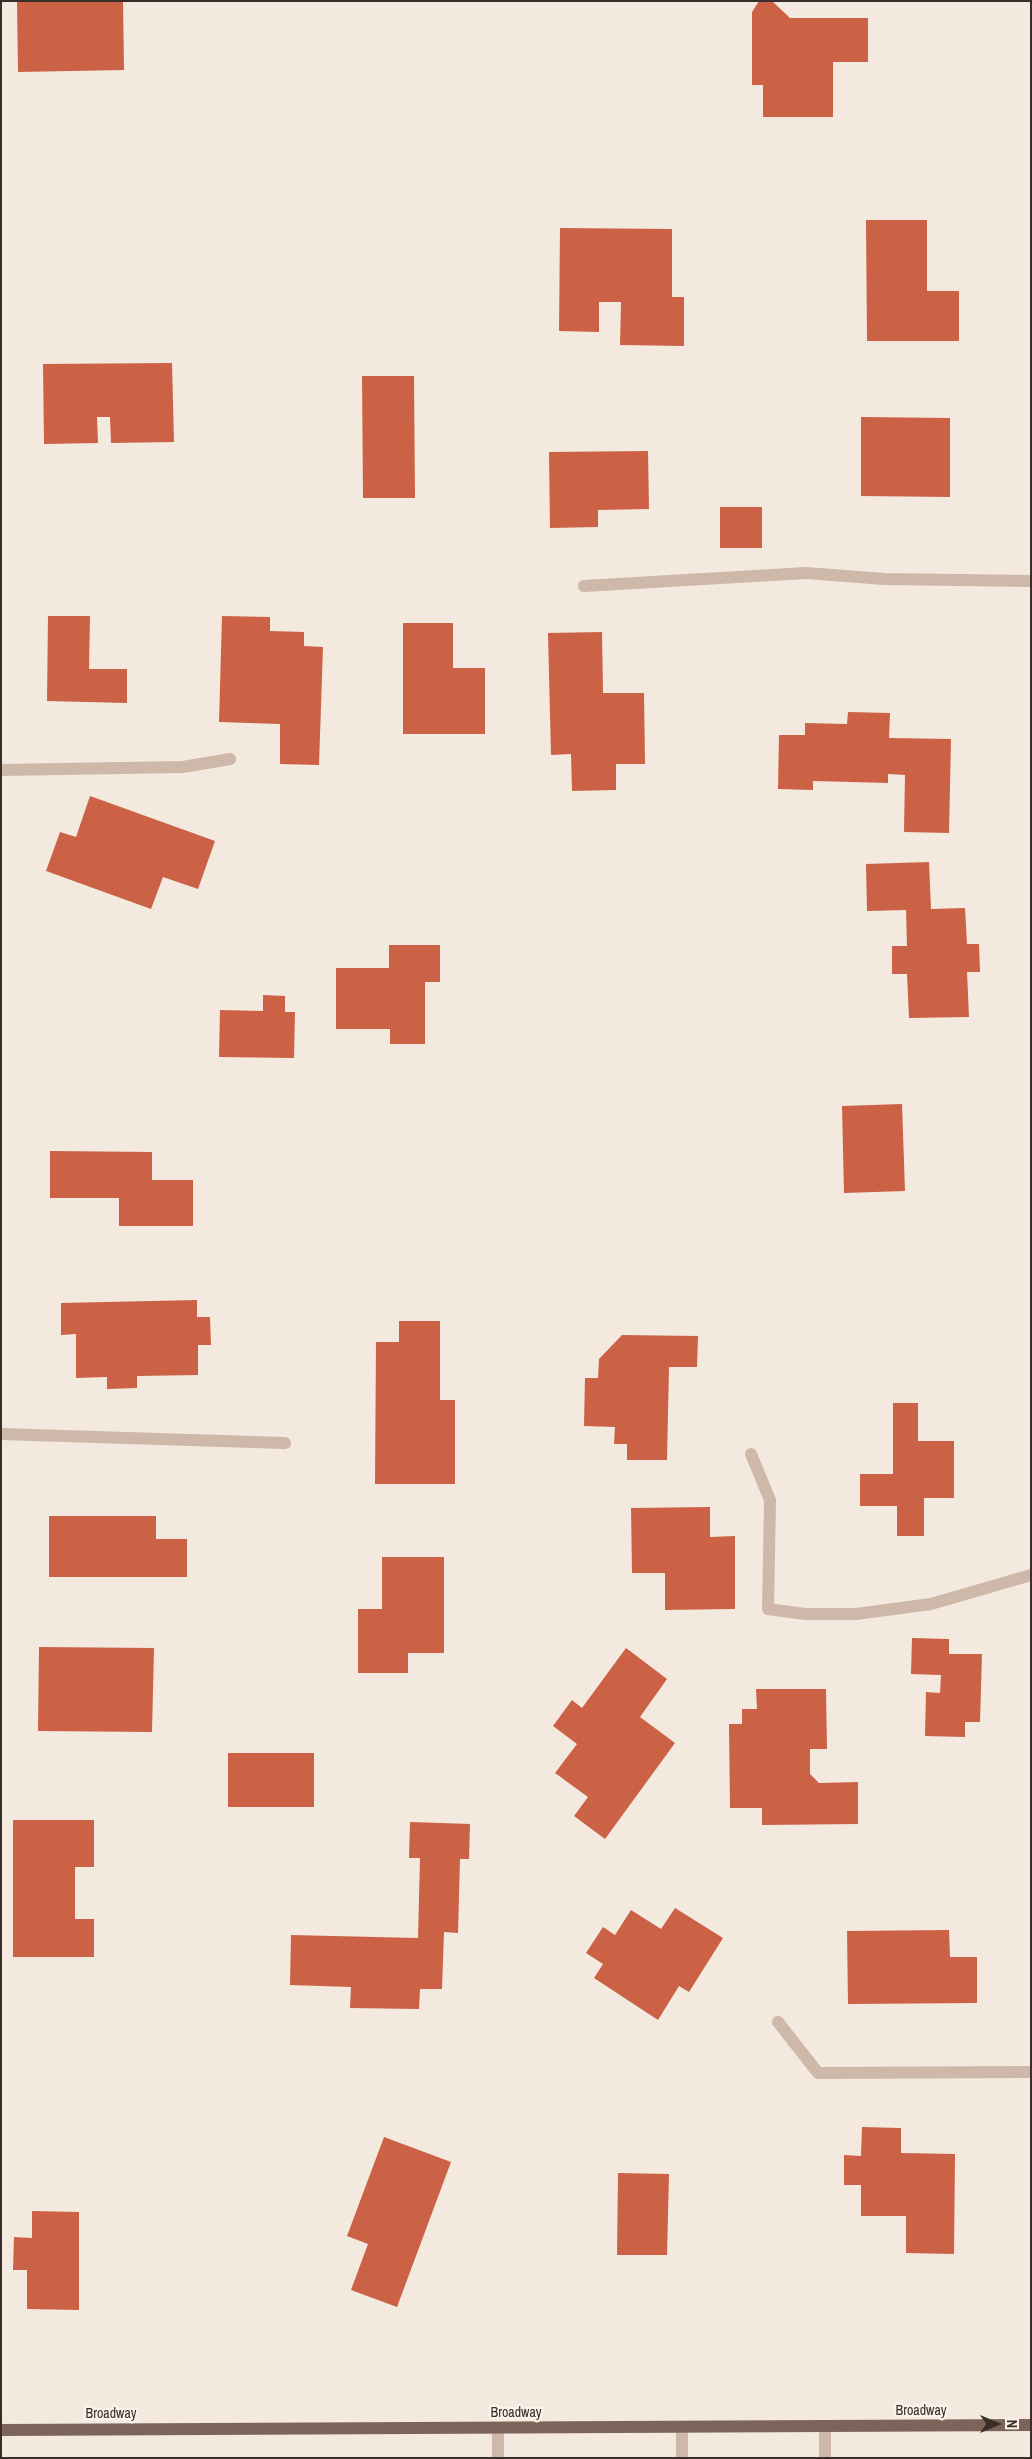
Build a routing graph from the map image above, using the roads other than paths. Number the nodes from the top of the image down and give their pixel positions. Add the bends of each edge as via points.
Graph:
1 (1031, 581) edge
2 (584, 586) dead end
3 (230, 759) dead end
4 (1, 770) edge
5 (1, 1434) edge
6 (285, 1443) dead end
7 (751, 1454) dead end
8 (1031, 1575) edge
9 (778, 2022) dead end
10 (1031, 2072) edge
11 (1031, 2425) edge
12 (682, 2427) junction
13 (825, 2427) junction
14 (498, 2428) junction
15 (1, 2430) edge
16 (498, 2458) edge
17 (682, 2458) edge
18 (825, 2458) edge

1 - 2 lane via 884,580 806,573
3 - 4 lane via 184,767
5 - 6 lane
7 - 8 lane via 770,1500 768,1609 804,1614 856,1614 931,1604
9 - 10 lane via 818,2073
11 - 13 main road, Broadway
12 - 13 main road, Broadway
12 - 14 main road, Broadway
12 - 17 lane
13 - 18 lane
14 - 15 main road, Broadway
14 - 16 lane

